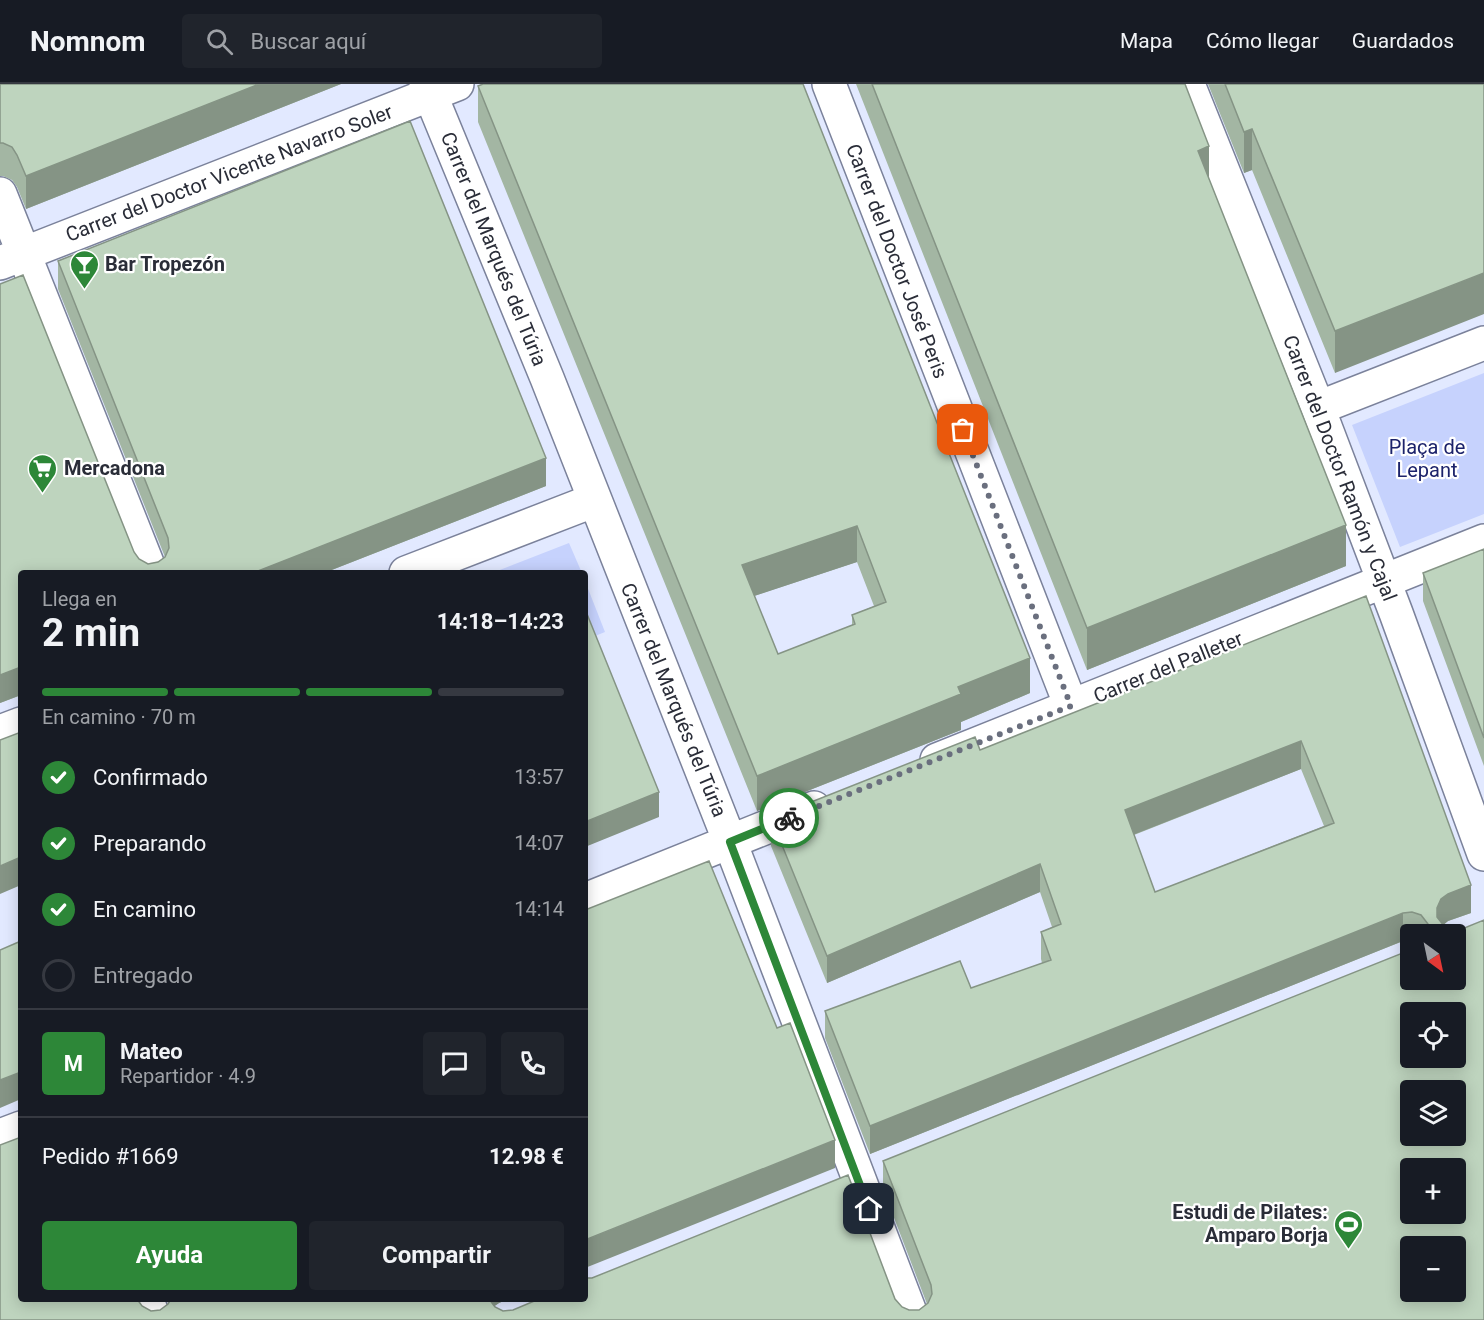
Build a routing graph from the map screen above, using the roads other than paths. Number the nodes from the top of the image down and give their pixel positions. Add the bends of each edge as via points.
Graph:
1 (828, 84) edge
2 (1188, 84) edge
3 (438, 88) edge
4 (0, 194) edge
5 (12, 258) edge
6 (1484, 343) edge
7 (1318, 408) junction
8 (595, 500) junction
9 (1484, 541) edge
10 (151, 570) edge
11 (413, 570) edge
12 (1384, 581) junction
13 (1071, 706) junction
14 (18, 725) edge
15 (0, 732) edge
16 (907, 771) edge
17 (841, 798) edge
18 (730, 842) junction
19 (1484, 854) edge
20 (588, 899) edge
21 (18, 1129) edge
22 (0, 1136) edge
23 (890, 1166) edge
24 (844, 1184) junction
25 (148, 1302) edge
26 (154, 1320) edge
27 (913, 1320) edge

1 - 13 street, Carrer del Doctor José Peris
2 - 7 street, Carrer del Doctor Ramón y Cajal
3 - 5 street, Carrer del Doctor Vicente Navarro Soler
3 - 8 street, Carrer del Marqués del Túria
4 - 5 street
5 - 10 street
6 - 7 street
7 - 12 street, Carrer del Doctor Ramón y Cajal
8 - 11 street
8 - 18 street, Carrer del Marqués del Túria
9 - 12 street, Carrer del Palleter
12 - 13 street, Carrer del Palleter
12 - 19 street, Carrer del Doctor Ramón y Cajal
13 - 16 street, Carrer del Palleter
14 - 15 street
17 - 18 street
18 - 20 street
18 - 24 street, Carrer del Marqués del Túria
21 - 22 street
23 - 24 street
24 - 27 street, Carrer del Marqués del Túria
25 - 26 street

